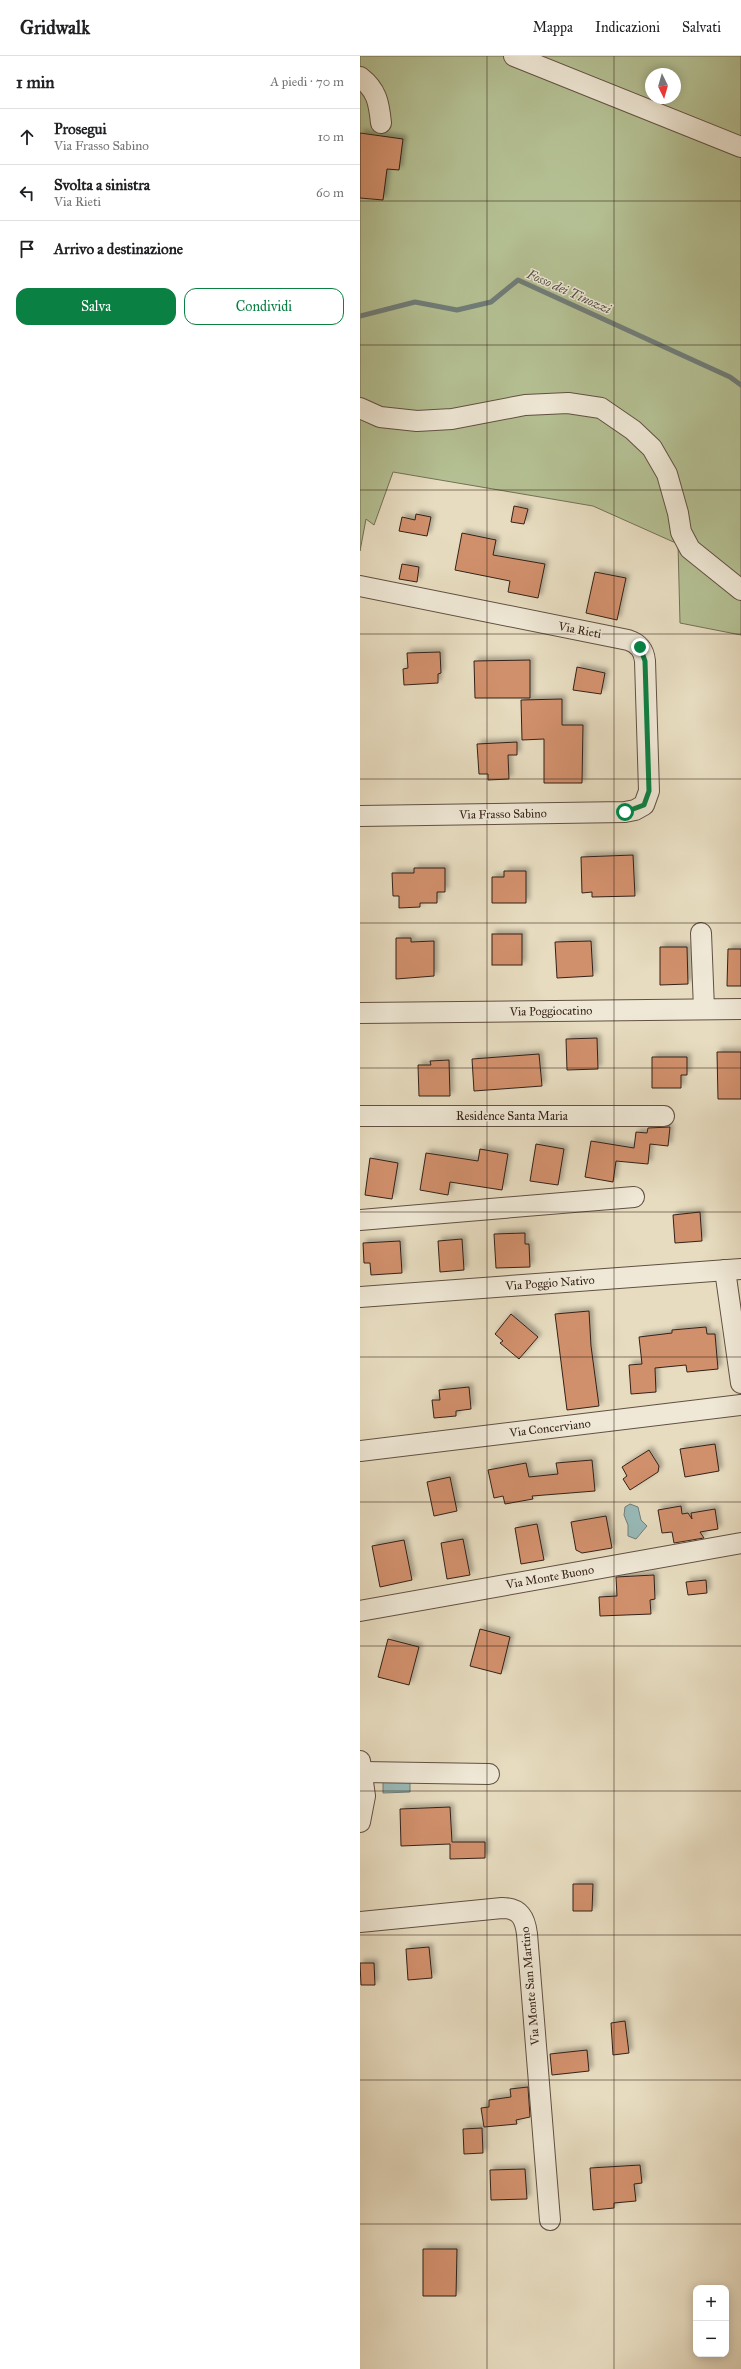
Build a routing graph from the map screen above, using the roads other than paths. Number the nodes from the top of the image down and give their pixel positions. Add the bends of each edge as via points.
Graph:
1 (514, 56) edge
2 (360, 77) edge
3 (381, 123) dead end
4 (741, 147) edge
5 (360, 408) edge
6 (360, 586) edge
7 (741, 590) edge
8 (644, 805) joint
9 (360, 816) edge
10 (701, 933) dead end
11 (704, 1009) junction
12 (741, 1009) edge
13 (360, 1013) edge
14 (360, 1116) edge
15 (664, 1116) dead end
16 (634, 1197) dead end
17 (360, 1220) edge
18 (733, 1269) edge
19 (360, 1297) edge
20 (741, 1383) edge
21 (741, 1405) edge
22 (360, 1451) edge
23 (741, 1543) edge
24 (360, 1611) edge
25 (361, 1766) edge
26 (489, 1774) dead end
27 (360, 1822) edge
28 (360, 1922) edge
29 (550, 2220) dead end

1 - 4 street
2 - 3 street via 369,84 378,99
5 - 7 street via 380,417 417,421 452,419 525,405 568,403 601,408 633,430 652,448 667,474 681,532 690,549
6 - 8 street, Via Rieti via 628,640 636,644 643,651 645,661 649,791
8 - 9 street, Via Frasso Sabino via 625,812
10 - 11 street
11 - 12 street, Via Poggiocatino
11 - 13 street, Via Poggiocatino
14 - 15 street, Residence Santa Maria
16 - 17 street
18 - 19 street, Via Poggio Nativo
18 - 20 street
21 - 22 street, Via Concerviano
23 - 24 street, Via Monte Buono
25 - 26 street
25 - 27 street via 365,1804
28 - 29 street, Via Monte San Martino via 502,1908 513,1909 521,1914 527,1934

